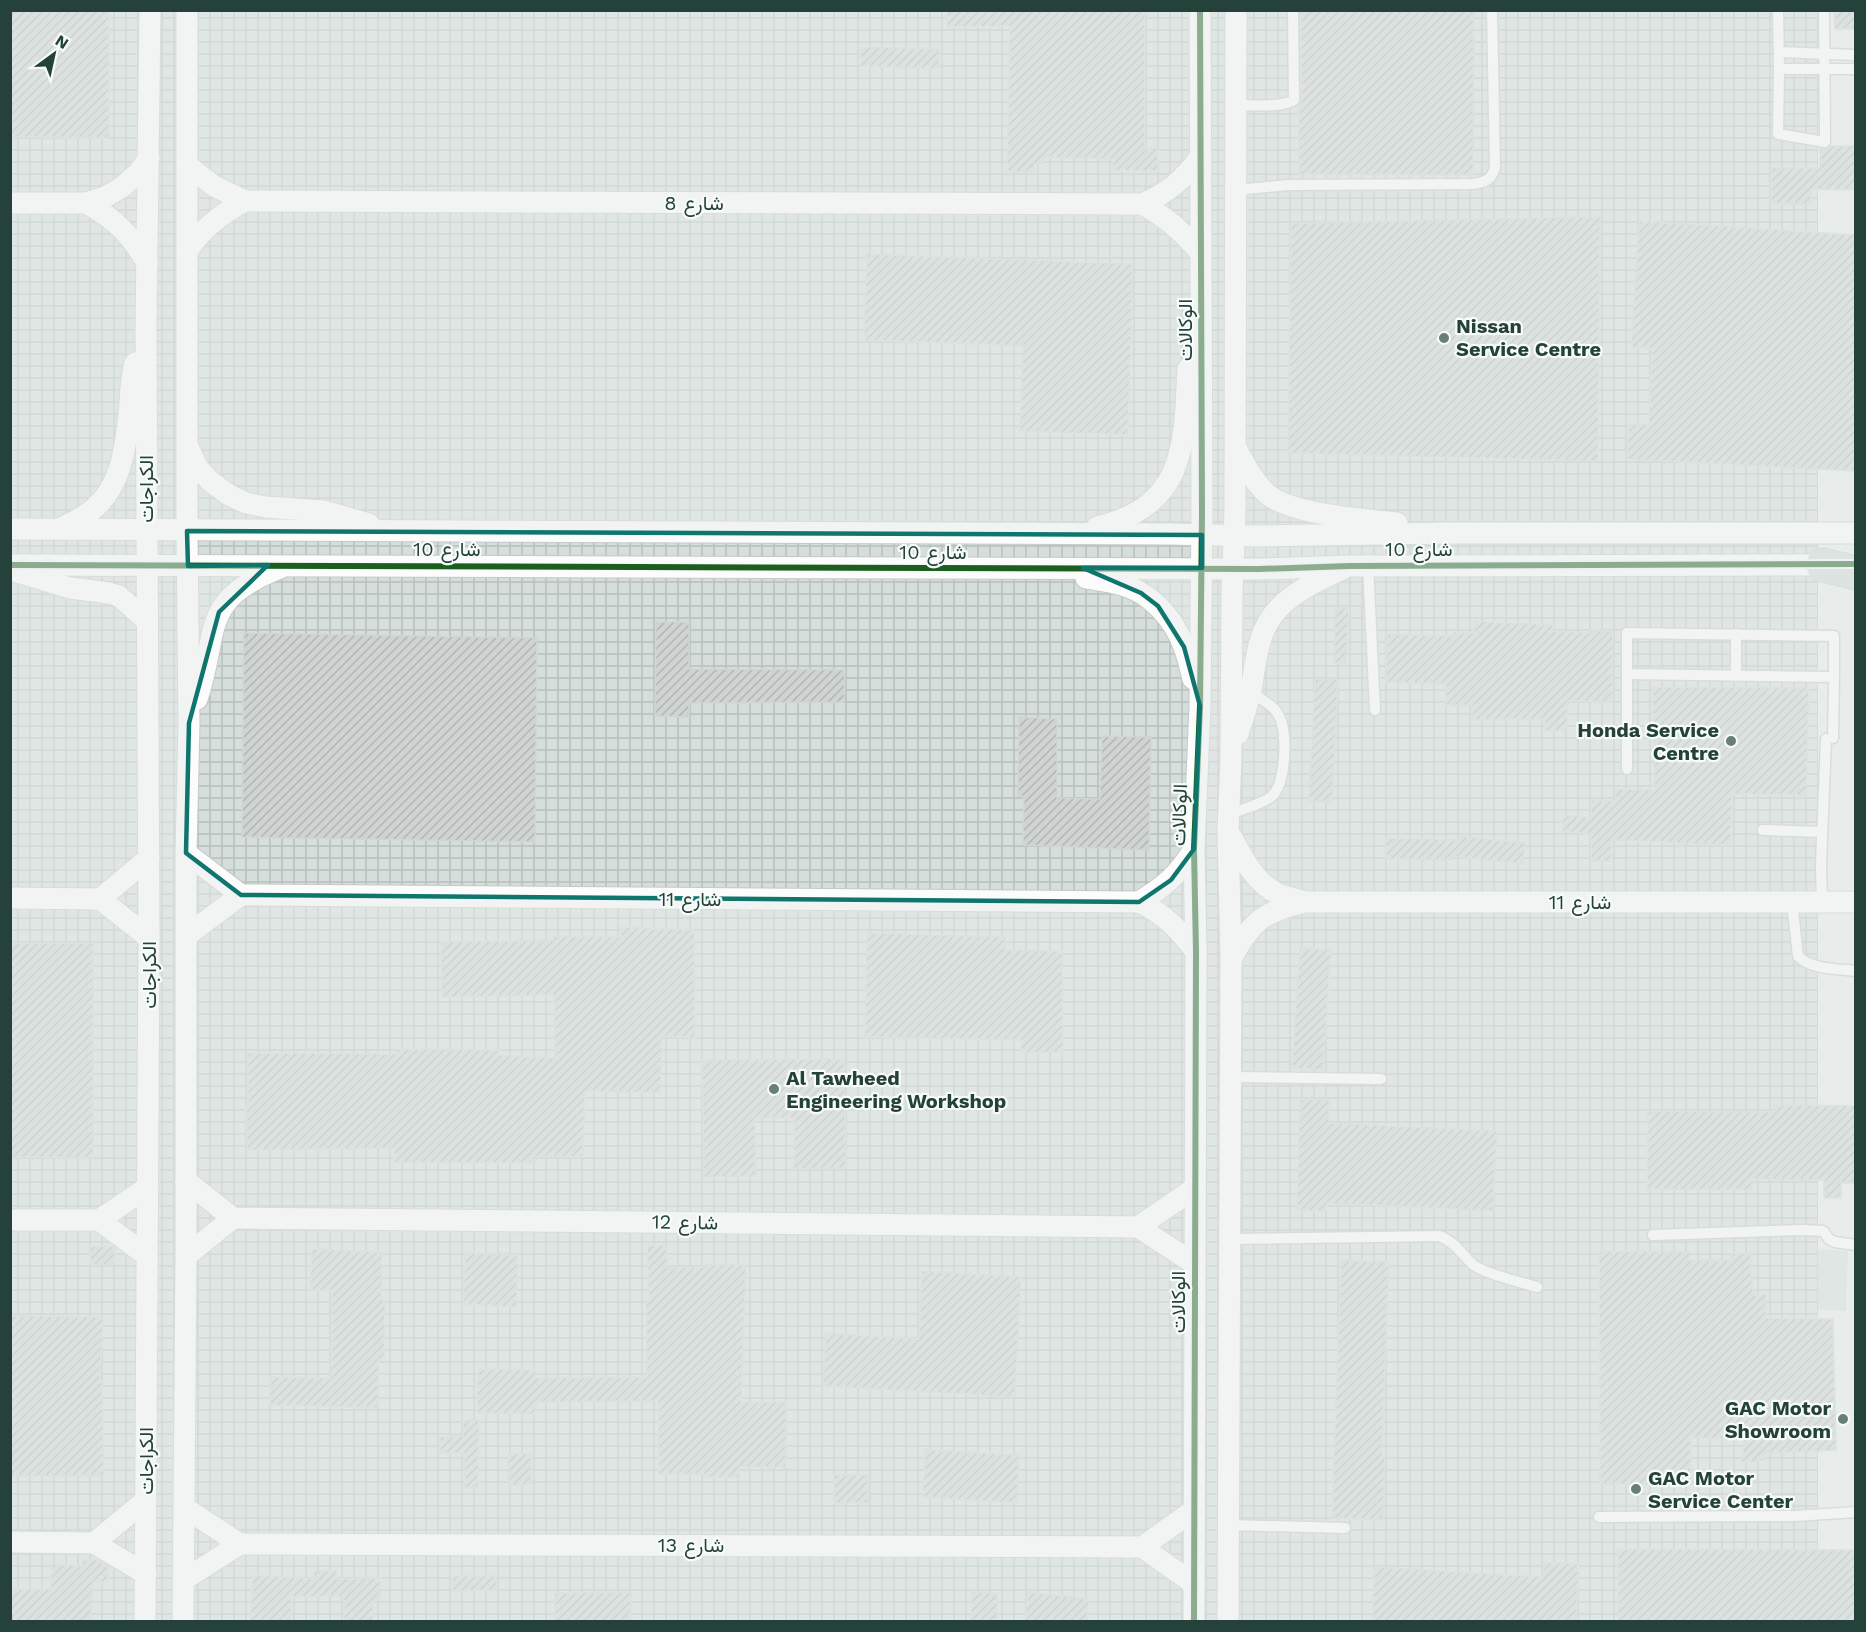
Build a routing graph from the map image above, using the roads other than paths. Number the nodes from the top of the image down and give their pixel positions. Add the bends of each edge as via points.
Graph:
1 (150, 10) edge
2 (187, 10) edge
3 (1200, 10) edge
4 (1236, 10) edge
5 (1293, 10) edge
6 (1492, 10) edge
7 (1778, 10) edge
8 (1824, 10) edge
9 (1779, 52) junction
10 (1824, 54) junction
11 (1856, 55) edge
12 (1779, 69) junction
13 (1825, 69) junction
14 (1856, 69) edge
15 (1236, 105) junction
16 (1201, 156) junction
17 (149, 158) junction
18 (187, 165) junction
19 (1236, 190) junction
20 (245, 201) junction
21 (10, 203) edge
22 (86, 203) junction
23 (1142, 204) junction
24 (187, 251) junction
25 (1201, 254) junction
26 (147, 263) junction
27 (1201, 309) junction
28 (146, 328) junction
29 (187, 444) junction
30 (1234, 445) junction
31 (10, 530) edge
32 (57, 530) junction
33 (146, 531) junction
34 (187, 531) junction
35 (386, 531) junction
36 (1448, 533) junction
37 (1856, 533) edge
38 (1070, 534) junction
39 (1202, 535) junction
40 (1234, 536) junction
41 (1856, 564) edge
42 (10, 565) edge
43 (289, 565) junction
44 (1359, 565) junction
45 (1823, 565) junction
46 (146, 566) junction
47 (188, 566) junction
48 (1202, 568) junction
49 (1233, 568) junction
50 (1023, 569) junction
51 (10, 570) edge
52 (1856, 573) edge
53 (146, 620) junction
54 (1736, 634) junction
55 (1627, 674) junction
56 (1736, 675) junction
57 (1834, 677) junction
58 (1250, 692) junction
59 (1200, 706) junction
60 (1375, 710) dead end
61 (189, 723) junction
62 (1231, 758) junction
63 (1627, 769) dead end
64 (1228, 822) junction
65 (1763, 830) dead end
66 (1822, 832) junction
67 (1194, 849) junction
68 (186, 853) junction
69 (148, 858) junction
70 (241, 895) junction
71 (10, 898) edge
72 (100, 899) junction
73 (1139, 902) junction
74 (1305, 902) junction
75 (1792, 902) junction
76 (1822, 902) junction
77 (1856, 902) edge
78 (186, 936) junction
79 (149, 938) junction
80 (1196, 952) junction
81 (1231, 959) junction
82 (1856, 971) edge
83 (1230, 1077) junction
84 (1381, 1079) dead end
85 (186, 1180) junction
86 (148, 1187) junction
87 (1195, 1188) junction
88 (233, 1218) junction
89 (10, 1220) edge
90 (99, 1220) junction
91 (1138, 1227) junction
92 (1653, 1235) dead end
93 (1229, 1239) junction
94 (1856, 1245) edge
95 (147, 1256) junction
96 (186, 1256) junction
97 (1195, 1264) junction
98 (1537, 1287) dead end
99 (146, 1500) junction
100 (185, 1508) junction
101 (1194, 1510) junction
102 (1856, 1512) edge
103 (1599, 1517) dead end
104 (1227, 1525) junction
105 (1345, 1528) dead end
106 (10, 1542) edge
107 (94, 1543) junction
108 (240, 1544) junction
109 (1142, 1547) junction
110 (146, 1574) junction
111 (185, 1578) junction
112 (1194, 1584) junction
113 (145, 1622) edge
114 (183, 1622) edge
115 (1194, 1622) edge
116 (1228, 1622) edge

1 - 17 street, الكراجات
2 - 18 street, الكراجات
3 - 16 street, الوكالات
4 - 15 street
5 - 15 lane via 1294,100
6 - 19 lane via 1495,168 1485,183 1288,185
7 - 9 lane
8 - 10 lane
9 - 10 lane
9 - 12 lane
10 - 11 lane
10 - 13 lane
12 - 13 lane
12 - 13 lane via 1778,134 1824,142
13 - 14 lane
15 - 19 street
16 - 23 street, شارع 8 via 1173,187
16 - 25 street, الوكالات
17 - 22 street via 122,187
17 - 26 street, الكراجات
18 - 20 street, شارع 8 via 214,186
18 - 24 street, الكراجات
19 - 30 street
20 - 23 street, شارع 8
20 - 24 street via 212,222
21 - 22 street
22 - 26 street via 122,228
23 - 25 street via 1174,224
24 - 29 street, الكراجات
25 - 27 street, الوكالات
26 - 28 street, الكراجات
27 - 38 street, الوكالات via 1189,363 1181,451 1166,487 1125,519
27 - 39 street, الوكالات
28 - 32 street, الكراجات via 133,370 118,475 100,503
28 - 33 street, الكراجات
29 - 34 street, الكراجات
29 - 35 street, شارع 10 via 198,468 210,481 246,503 324,511
30 - 36 street, شارع 10 via 1256,481 1282,504
30 - 40 street
31 - 32 street, شارع 10
32 - 33 street, شارع 10
33 - 34 street, شارع 10
33 - 46 street, الكراجات
34 - 35 street, شارع 10
34 - 47 street, الكراجات
35 - 38 street, شارع 10
36 - 37 street, شارع 10
36 - 40 street, شارع 10
38 - 39 street, شارع 10
39 - 40 street, شارع 10
39 - 48 street, الوكالات
40 - 49 street
41 - 45 street, شارع 10
42 - 46 street, شارع 10
43 - 47 street, شارع 10
43 - 50 street, شارع 10
43 - 61 street, الكراجات via 243,586 219,612
44 - 45 street, شارع 10
44 - 49 street, شارع 10
44 - 58 street via 1312,585 1278,609 1263,632
44 - 60 lane
45 - 52 main road
46 - 47 street, شارع 10
46 - 53 street, الكراجات
47 - 61 street, الكراجات
48 - 49 street, شارع 10
48 - 50 street, شارع 10
48 - 59 street, الوكالات
49 - 62 street
50 - 59 street, شارع 10 via 1120,584 1149,599 1174,625 1185,647
51 - 53 street via 70,588 119,596
53 - 69 street, الكراجات
54 - 55 lane via 1627,633
54 - 56 lane
54 - 57 lane via 1834,636
55 - 56 lane
55 - 63 lane
56 - 57 lane
57 - 66 lane
58 - 62 street
58 - 64 lane via 1280,716 1284,771 1279,789 1271,798
59 - 67 street, الوكالات
61 - 68 street, الكراجات
62 - 64 street
64 - 74 street, شارع 11 via 1242,858 1260,880 1277,893
64 - 81 street
65 - 66 lane
66 - 76 lane
67 - 73 street via 1171,880
67 - 80 street, الوكالات
68 - 70 street
68 - 78 street, الكراجات
69 - 72 street
69 - 79 street, الكراجات
70 - 73 street, شارع 11
70 - 78 street
71 - 72 street
72 - 79 street
73 - 80 street, شارع 11 via 1171,921
74 - 75 street, شارع 11
74 - 81 street, شارع 11 via 1280,908 1258,920
75 - 76 street, شارع 11
75 - 82 lane via 1798,956 1803,962
76 - 77 street, شارع 11
78 - 85 street, الكراجات
79 - 86 street, الكراجات
80 - 87 street, الوكالات
81 - 83 street
83 - 84 lane
83 - 93 street
85 - 88 street
85 - 96 street, الكراجات
86 - 90 street
86 - 95 street, الكراجات
87 - 91 street
87 - 97 street, الوكالات
88 - 91 street, شارع 12
88 - 96 street
89 - 90 street
90 - 95 street
91 - 97 street
92 - 94 lane via 1822,1231 1835,1242
93 - 98 lane via 1440,1236 1483,1270
93 - 104 street
95 - 99 street, الكراجات
96 - 100 street, الكراجات
97 - 101 street, الوكالات
99 - 107 street
99 - 110 street, الكراجات
100 - 108 street
100 - 111 street, الكراجات
101 - 109 street
101 - 112 street, الوكالات
102 - 103 lane
104 - 105 lane
104 - 116 street
106 - 107 street
107 - 110 street
108 - 109 street, شارع 13
108 - 111 street
109 - 112 street
110 - 113 street, الكراجات
111 - 114 street, الكراجات
112 - 115 street, الوكالات

